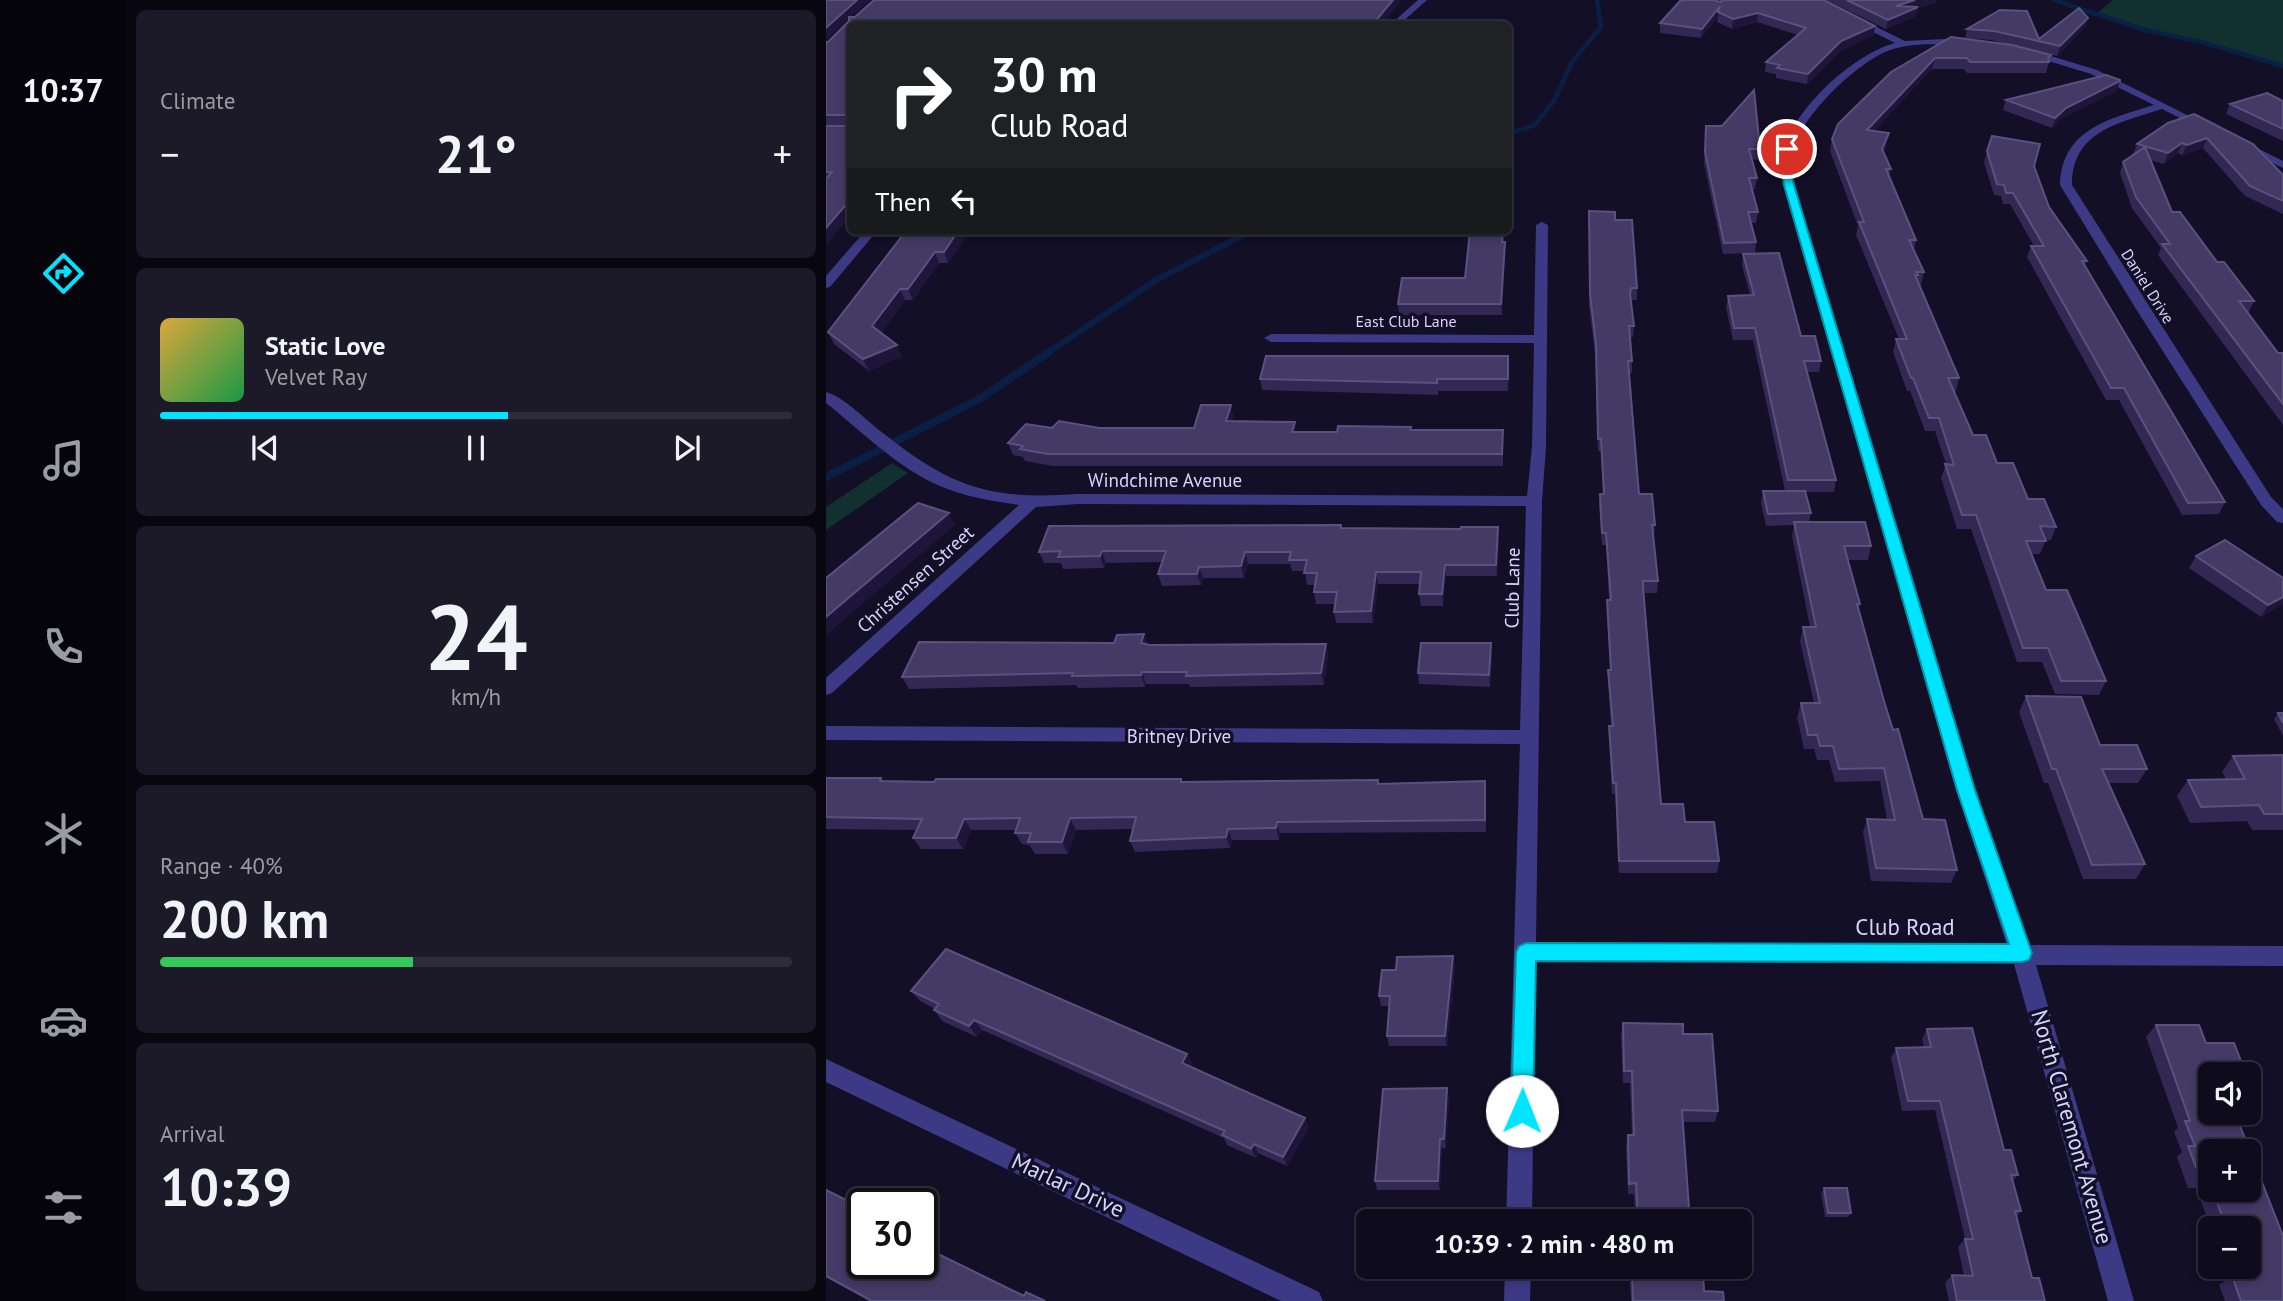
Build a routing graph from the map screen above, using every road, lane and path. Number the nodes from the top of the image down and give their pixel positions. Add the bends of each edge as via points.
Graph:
1 (1423, 0) edge
2 (1814, 0) edge
3 (1398, 21) edge
4 (1903, 44) junction
5 (1979, 44) edge
6 (2016, 50) edge
7 (2163, 106) junction
8 (2283, 165) edge
9 (1542, 225) dead end
10 (868, 235) edge
11 (826, 284) edge
12 (1271, 338) dead end
13 (1540, 339) junction
14 (826, 396) edge
15 (1534, 501) junction
16 (1032, 502) junction
17 (2283, 518) edge
18 (826, 688) edge
19 (826, 733) edge
20 (1531, 737) junction
21 (1526, 952) junction
22 (2022, 953) junction
23 (2283, 956) edge
24 (826, 1070) edge
25 (1519, 1209) edge
26 (1518, 1279) edge
27 (1310, 1301) edge
28 (1517, 1301) edge
29 (2121, 1301) edge

1 - 3 street
2 - 4 street
4 - 5 street
4 - 22 street, North Claremont Avenue via 1867,59 1803,120 1787,149 1786,166 1966,790
6 - 7 street via 2094,72
7 - 8 street
7 - 17 street, Daniel Drive via 2113,123 2079,141 2066,162 2066,185 2266,502
9 - 13 street, Club Lane
10 - 11 street
12 - 13 street, East Club Lane
13 - 15 street, Club Lane
14 - 16 street, Windchime Avenue via 943,482 977,494
15 - 16 street, Windchime Avenue
15 - 20 street, Club Lane
16 - 18 street, Christensen Street
19 - 20 street, Britney Drive
20 - 21 street, Club Lane
21 - 22 street, Club Road
21 - 25 street, Club Lane
22 - 23 street, Club Road
22 - 29 street, North Claremont Avenue
24 - 27 street, Marlar Drive
26 - 28 street

